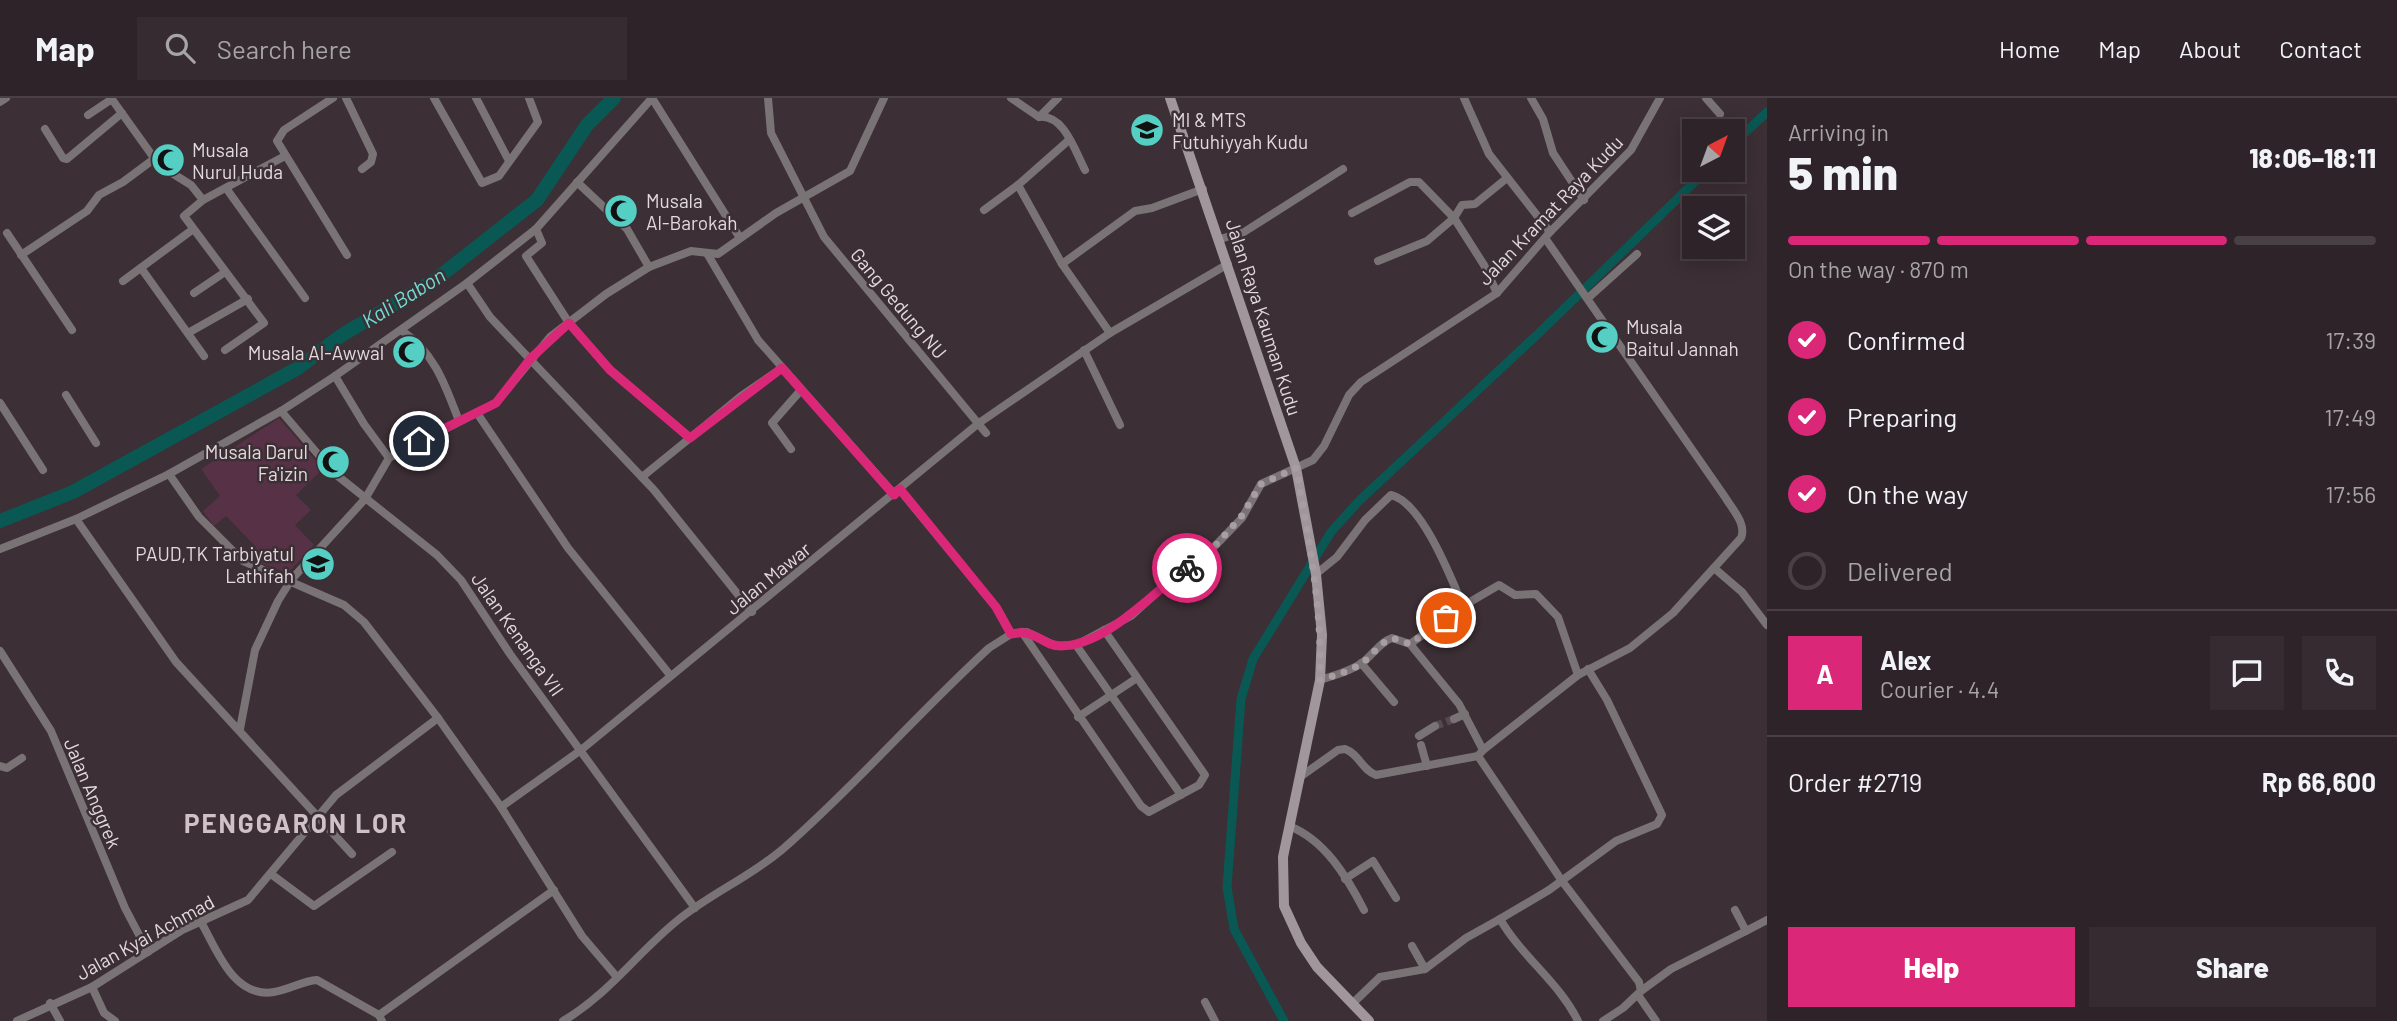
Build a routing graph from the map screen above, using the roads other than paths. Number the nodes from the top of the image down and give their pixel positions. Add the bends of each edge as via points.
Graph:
1 (6, 98) edge
2 (111, 98) edge
3 (333, 98) edge
4 (346, 98) edge
5 (434, 98) edge
6 (476, 98) edge
7 (529, 98) edge
8 (652, 98) edge
9 (768, 98) edge
10 (884, 98) edge
11 (1011, 98) edge
12 (1058, 98) edge
13 (1170, 98) edge
14 (1464, 98) edge
15 (1531, 98) edge
16 (1660, 98) edge
17 (1706, 98) edge
18 (0, 102) edge
19 (122, 113) junction
20 (1720, 114) dead end
21 (88, 115) dead end
22 (1039, 117) junction
23 (45, 129) dead end
24 (1069, 140) junction
25 (285, 156) junction
26 (154, 159) junction
27 (509, 162) junction
28 (362, 169) dead end
29 (1343, 169) dead end
30 (1085, 170) dead end
31 (1507, 178) junction
32 (577, 182) junction
33 (1018, 186) junction
34 (226, 188) junction
35 (1203, 189) junction
36 (804, 198) junction
37 (203, 200) junction
38 (1584, 200) junction
39 (984, 211) dead end
40 (1352, 213) dead end
41 (1454, 218) junction
42 (536, 229) junction
43 (192, 230) junction
44 (7, 233) dead end
45 (1548, 235) junction
46 (740, 238) junction
47 (1220, 240) junction
48 (1637, 254) dead end
49 (21, 255) junction
50 (347, 255) dead end
51 (708, 255) junction
52 (1378, 261) dead end
53 (1062, 264) junction
54 (1228, 264) junction
55 (649, 267) junction
56 (141, 268) junction
57 (225, 272) junction
58 (123, 281) dead end
59 (467, 282) junction
60 (194, 293) dead end
61 (1497, 293) junction
62 (1586, 296) junction
63 (304, 298) dead end
64 (248, 299) junction
65 (569, 323) junction
66 (72, 330) dead end
67 (401, 330) junction
68 (188, 333) junction
69 (1110, 333) junction
70 (1084, 349) junction
71 (225, 351) dead end
72 (204, 356) dead end
73 (531, 358) junction
74 (782, 368) junction
75 (335, 376) junction
76 (802, 390) junction
77 (65, 395) dead end
78 (0, 403) edge
79 (281, 411) junction
80 (477, 413) junction
81 (458, 421) junction
82 (979, 422) junction
83 (1120, 425) dead end
84 (986, 433) dead end
85 (690, 438) junction
86 (96, 443) dead end
87 (791, 449) dead end
88 (389, 457) junction
89 (1296, 468) junction
90 (43, 470) dead end
91 (169, 474) junction
92 (642, 477) junction
93 (897, 492) junction
94 (365, 499) junction
95 (76, 519) junction
96 (0, 549) edge
97 (1714, 568) junction
98 (1316, 573) junction
99 (291, 580) junction
100 (1463, 606) junction
101 (752, 612) junction
102 (1767, 625) edge
103 (1104, 630) junction
104 (1022, 632) junction
105 (1011, 634) junction
106 (1410, 644) junction
107 (1076, 645) junction
108 (0, 651) edge
109 (1361, 663) junction
110 (1588, 669) junction
111 (670, 675) junction
112 (1578, 675) junction
113 (1137, 678) junction
114 (1320, 680) junction
115 (1111, 696) junction
116 (1394, 702) dead end
117 (1465, 714) junction
118 (1078, 717) junction
119 (438, 718) junction
120 (1454, 719) tunnel mouth
121 (1436, 726) dead end
122 (240, 729) junction
123 (581, 750) junction
124 (1481, 753) junction
125 (22, 758) dead end
126 (0, 766) edge
127 (1427, 766) junction
128 (1298, 779) junction
129 (1181, 795) junction
130 (501, 807) junction
131 (318, 816) junction
132 (1289, 826) junction
133 (392, 852) dead end
134 (352, 854) dead end
135 (271, 874) junction
136 (1345, 879) junction
137 (1562, 881) junction
138 (554, 890) junction
139 (1396, 898) dead end
140 (695, 908) junction
141 (1364, 910) dead end
142 (1735, 910) dead end
143 (1500, 919) junction
144 (201, 920) junction
145 (1767, 920) edge
146 (1746, 931) junction
147 (1412, 946) dead end
148 (148, 952) junction
149 (1425, 969) junction
150 (616, 976) junction
151 (92, 987) junction
152 (1639, 993) junction
153 (1205, 1002) dead end
154 (50, 1003) junction
155 (1352, 1004) junction
156 (380, 1018) edge
157 (1365, 1020) edge
158 (17, 1021) edge
159 (60, 1021) edge
160 (115, 1021) edge
161 (563, 1021) edge
162 (1215, 1021) edge
163 (1577, 1021) edge
164 (1603, 1021) edge
165 (1656, 1021) edge

1 - 18 street
2 - 19 street
2 - 21 street
3 - 25 street via 279,135 277,141
4 - 28 street via 373,154 372,162
5 - 27 street via 480,182 492,181
6 - 27 street
7 - 27 street via 538,121
8 - 32 street
8 - 46 street
9 - 36 street, Gang Gedung NU via 768,127
10 - 36 street via 850,171
11 - 22 street
12 - 22 street
13 - 35 street, Jalan Raya Kauman Kudu
14 - 31 street via 1489,153
15 - 38 street via 1544,119 1553,153
16 - 38 street, Jalan Kramat Raya Kudu via 1631,150
17 - 20 street
19 - 23 street via 67,159
19 - 26 street
22 - 24 street via 1053,117
24 - 30 street
24 - 33 street
25 - 34 street
25 - 50 street
26 - 37 street via 191,185
26 - 49 street
29 - 47 street via 1253,227
31 - 41 street via 1473,204 1462,205
31 - 45 street
32 - 42 street
32 - 55 street via 627,229
33 - 39 street
33 - 53 street
34 - 37 street
34 - 63 street
35 - 47 street, Jalan Raya Kauman Kudu
35 - 53 street via 1135,211
36 - 46 street
36 - 82 street, Gang Gedung NU via 827,241
37 - 43 street via 184,216
38 - 45 street, Jalan Kramat Raya Kudu
40 - 41 street via 1410,182 1419,182
41 - 52 street via 1427,241
41 - 61 street
42 - 59 street
42 - 65 street via 542,243 526,256
43 - 56 street
43 - 57 street
44 - 49 street
45 - 61 street, Jalan Kramat Raya Kudu
45 - 62 street
46 - 51 street via 718,254
47 - 54 street, Jalan Raya Kauman Kudu
48 - 62 street
49 - 66 street
51 - 55 street via 691,251
51 - 74 street via 758,340
53 - 69 street
54 - 69 street, Jalan Mawar
54 - 89 street, Jalan Raya Kauman Kudu
55 - 65 street
56 - 58 street
56 - 68 street
57 - 60 street
57 - 64 street
59 - 67 street
59 - 73 street via 490,317
61 - 89 street, Jalan Kramat Raya Kudu via 1361,382 1321,451
62 - 97 street via 1741,523 1744,532
64 - 68 street
64 - 71 street via 264,325
65 - 73 street
65 - 85 street via 610,370
67 - 75 street
67 - 81 street via 429,355
68 - 72 street
69 - 70 street, Jalan Mawar
70 - 82 street, Jalan Mawar
70 - 83 street
73 - 80 street via 500,399
73 - 92 street
74 - 76 street
74 - 85 street
75 - 79 street
75 - 88 street
76 - 87 street via 772,423
76 - 93 street
77 - 86 street
78 - 90 street
79 - 91 street
79 - 94 street, Jalan Kenanga VII via 334,473
80 - 81 street
80 - 111 street via 572,554
81 - 88 street
82 - 84 street, Gang Gedung NU
82 - 93 street, Jalan Mawar
85 - 92 street
88 - 94 street
89 - 98 street, Jalan Raya Kauman Kudu
89 - 103 street, Jalan Kramat Raya Kudu via 1261,484 1241,517 1214,547 1131,616
91 - 95 street
91 - 99 street via 222,542 253,568
92 - 101 street
93 - 101 street, Jalan Mawar
93 - 105 street via 996,607
94 - 99 street
94 - 123 street, Jalan Kenanga VII via 450,567
95 - 96 street
95 - 122 street via 164,648
97 - 102 street via 1742,592
97 - 110 street via 1673,613 1630,648
98 - 100 street via 1337,557 1359,526 1391,495 1398,496 1436,544
98 - 114 street via 1322,635
99 - 119 street via 354,612
99 - 122 street via 255,650
100 - 106 street
100 - 112 street via 1499,585 1515,595 1536,594 1558,617
101 - 111 street, Jalan Mawar
103 - 107 street, Jalan Kramat Raya Kudu
103 - 113 street
104 - 105 street
104 - 107 street via 1034,633 1056,646
104 - 118 street
105 - 140 street via 985,652 780,851
106 - 109 street via 1385,640
106 - 117 street
107 - 115 street
108 - 148 street, Jalan Anggrek via 51,730
109 - 114 street
109 - 116 street
110 - 112 street
110 - 137 street via 1662,815 1653,826 1595,854
111 - 123 street, Jalan Mawar
112 - 124 street
113 - 115 street
113 - 129 street via 1205,775
114 - 128 street
115 - 118 street
115 - 129 street
117 - 120 street
117 - 124 street
118 - 129 street via 1146,811
119 - 130 street
119 - 131 street, Jalan Kyai Achmad via 341,790
121 - 127 street via 1420,741
122 - 131 street
123 - 130 street, Jalan Mawar
123 - 140 street, Jalan Kenanga VII
124 - 127 street
124 - 137 street
125 - 126 street via 6,768
127 - 128 street via 1376,775 1345,748
128 - 132 street
130 - 138 street
131 - 134 street
131 - 135 street, Jalan Kyai Achmad
132 - 136 street via 1313,840
132 - 155 street via 1281,870 1284,906 1311,959
133 - 135 street via 314,906
135 - 144 street, Jalan Kyai Achmad via 248,900
136 - 139 street via 1373,861
136 - 141 street
137 - 143 street
137 - 152 street via 1632,971
138 - 150 street via 582,936
138 - 156 street
140 - 150 street
142 - 146 street
143 - 149 street
143 - 163 street
144 - 148 street, Jalan Kyai Achmad
144 - 156 street via 240,983 269,992 317,980
145 - 146 street
146 - 152 street via 1671,969
147 - 149 street
148 - 151 street, Jalan Kyai Achmad
149 - 155 street via 1380,977
150 - 161 street via 592,1004
151 - 154 street, Jalan Kyai Achmad
151 - 160 street via 104,1013
152 - 164 street
152 - 165 street
153 - 162 street
154 - 158 street, Jalan Kyai Achmad
154 - 159 street
155 - 157 street

